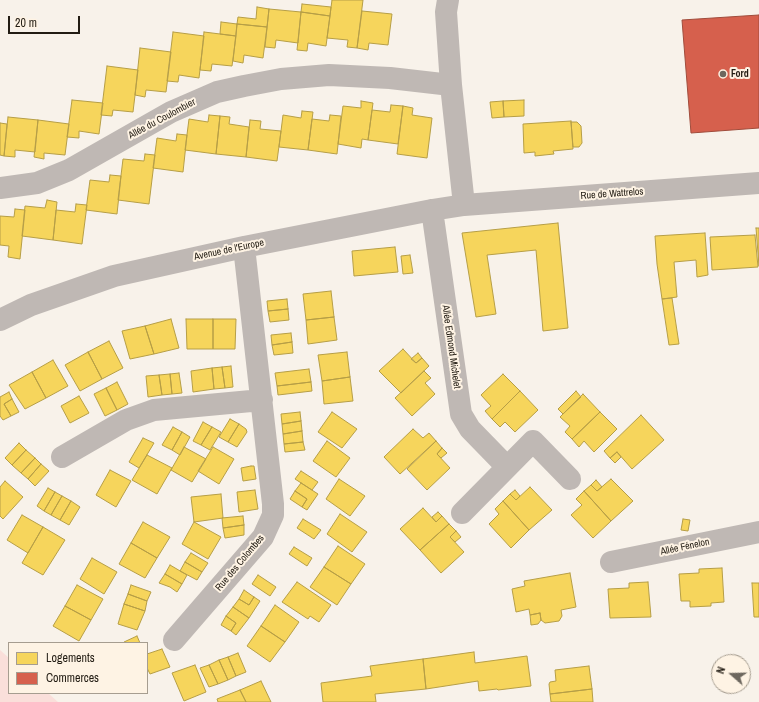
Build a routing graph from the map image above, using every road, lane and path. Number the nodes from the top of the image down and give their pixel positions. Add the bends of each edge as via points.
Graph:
1 (448, 0) edge
2 (451, 85) junction
3 (759, 183) edge
4 (0, 188) edge
5 (464, 205) junction
6 (432, 210) junction
7 (244, 247) junction
8 (0, 320) edge
9 (262, 400) junction
10 (62, 456) dead end
11 (507, 468) junction
12 (570, 479) dead end
13 (462, 513) dead end
14 (759, 532) edge
15 (611, 562) dead end
16 (174, 640) dead end

1 - 2 street via 446,12
2 - 4 street, Allée du Coulombier via 329,75 281,79 217,92 171,112 69,170 37,183
2 - 5 street
3 - 5 street, Rue de Wattrelos
5 - 6 street, Avenue de l'Europe
6 - 7 street, Avenue de l'Europe
6 - 11 street, Allée Edmond Michelet via 461,414 470,429
7 - 8 street, Avenue de l'Europe via 114,276 31,305
7 - 9 street, Rue des Colombes
9 - 10 street via 154,410 126,420
9 - 16 street, Rue des Colombes via 273,504 269,526 263,537
11 - 12 street via 533,442
11 - 13 street
14 - 15 street, Allée Fénelon

